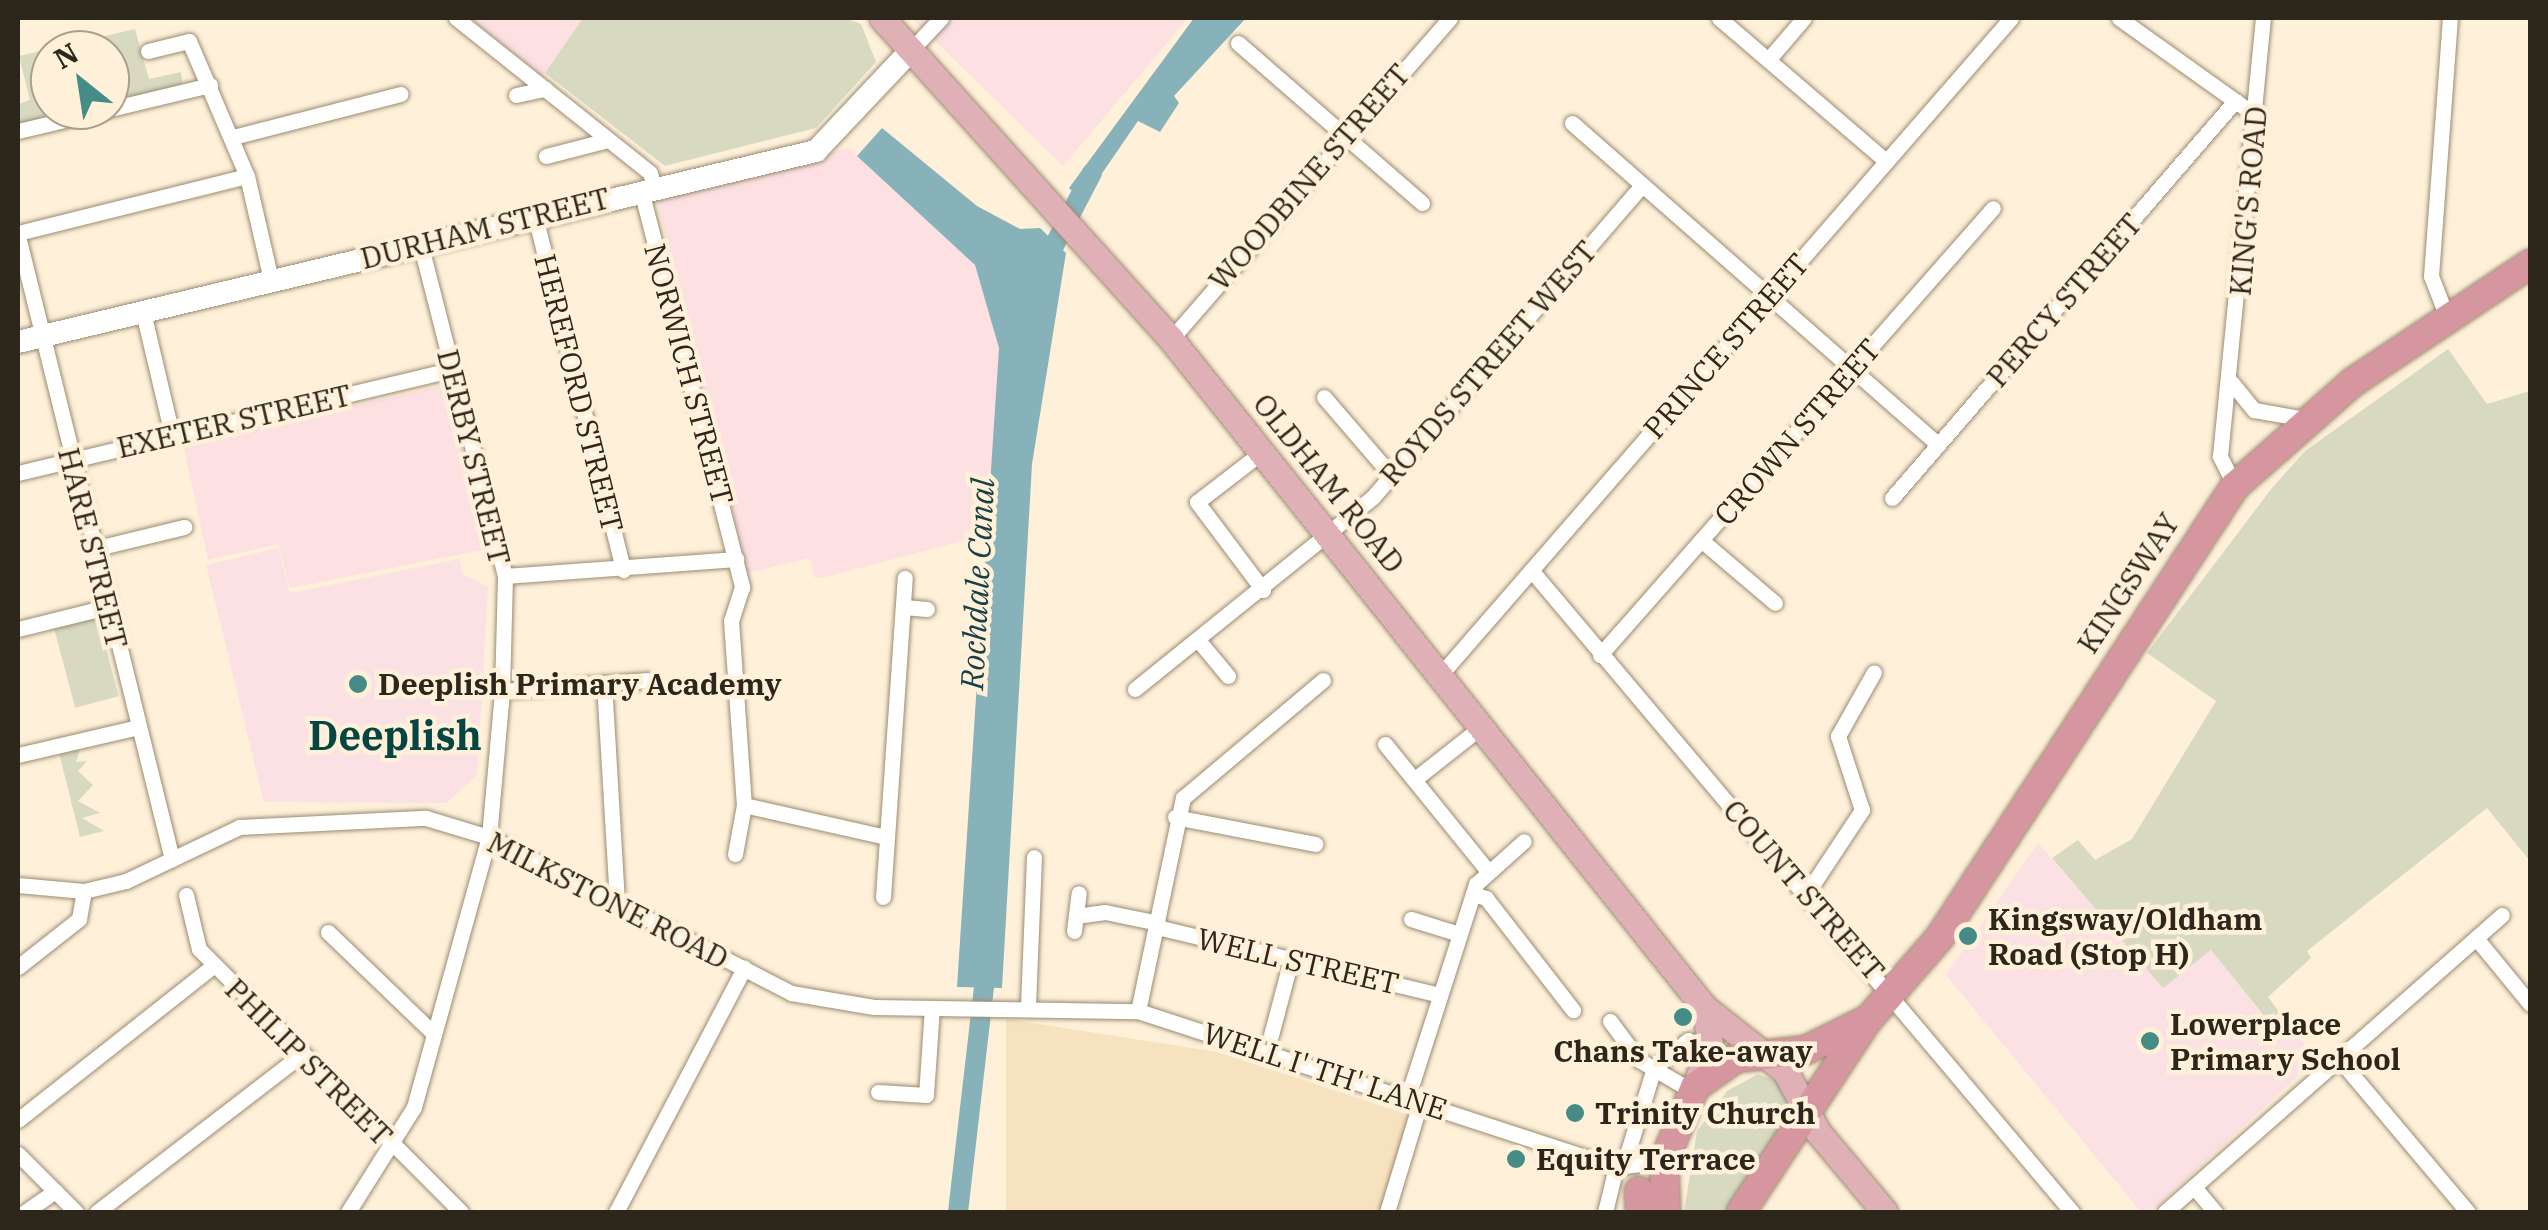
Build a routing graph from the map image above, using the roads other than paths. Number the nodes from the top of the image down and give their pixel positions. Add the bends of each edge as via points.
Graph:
1 (456, 18) edge
2 (882, 18) edge
3 (942, 18) edge
4 (1450, 18) edge
5 (1719, 18) edge
6 (1804, 18) edge
7 (2010, 18) edge
8 (2119, 18) edge
9 (2263, 18) edge
10 (2450, 18) edge
11 (1238, 43) dead end
12 (913, 48) junction
13 (148, 51) dead end
14 (1768, 60) junction
15 (210, 85) junction
16 (545, 89) junction
17 (401, 94) dead end
18 (516, 95) dead end
19 (2235, 101) junction
20 (130, 105) edge
21 (2255, 115) junction
22 (1572, 124) dead end
23 (1342, 134) junction
24 (233, 138) junction
25 (608, 140) junction
26 (546, 156) dead end
27 (1886, 161) junction
28 (247, 176) junction
29 (1642, 185) junction
30 (647, 189) junction
31 (1422, 203) dead end
32 (1994, 208) dead end
33 (535, 216) junction
34 (18, 235) edge
35 (424, 258) dead end
36 (2530, 264) edge
37 (272, 280) junction
38 (1769, 296) junction
39 (143, 312) junction
40 (2448, 320) junction
41 (29, 339) edge
42 (1171, 339) junction
43 (1852, 369) junction
44 (452, 370) junction
45 (2232, 384) junction
46 (1324, 397) dead end
47 (2306, 420) junction
48 (172, 435) junction
49 (1938, 445) junction
50 (1262, 452) junction
51 (70, 460) junction
52 (18, 473) edge
53 (1391, 476) junction
54 (2235, 486) junction
55 (1892, 498) dead end
56 (184, 527) dead end
57 (1332, 538) junction
58 (1702, 540) junction
59 (93, 549) junction
60 (736, 559) junction
61 (623, 570) junction
62 (1531, 570) junction
63 (505, 576) junction
64 (905, 578) dead end
65 (1263, 590) junction
66 (1775, 603) dead end
67 (108, 607) junction
68 (903, 607) junction
69 (927, 609) dead end
70 (18, 629) edge
71 (1198, 640) junction
72 (1600, 655) junction
73 (1874, 672) dead end
74 (1441, 674) junction
75 (1228, 676) dead end
76 (648, 680) dead end
77 (1324, 680) dead end
78 (604, 683) junction
79 (1135, 689) dead end
80 (502, 691) junction
81 (1482, 726) junction
82 (138, 728) junction
83 (1386, 744) dead end
84 (18, 755) edge
85 (1415, 780) junction
86 (744, 806) junction
87 (1175, 817) junction
88 (490, 836) junction
89 (886, 837) junction
90 (1524, 842) dead end
91 (1315, 844) dead end
92 (735, 854) dead end
93 (1034, 856) dead end
94 (172, 859) junction
95 (1487, 870) junction
96 (18, 885) edge
97 (84, 892) junction
98 (1079, 893) dead end
99 (1806, 893) junction
100 (1473, 894) junction
101 (186, 895) dead end
102 (882, 897) dead end
103 (617, 902) junction
104 (2502, 915) dead end
105 (1411, 919) dead end
106 (1157, 925) junction
107 (328, 932) dead end
108 (1459, 934) junction
109 (2476, 938) junction
110 (1291, 960) junction
111 (214, 965) junction
112 (18, 966) edge
113 (744, 968) junction
114 (1895, 994) junction
115 (1440, 995) junction
116 (2530, 1004) edge
117 (1028, 1006) junction
118 (1704, 1007) junction
119 (932, 1008) junction
120 (1573, 1010) dead end
121 (1138, 1011) junction
122 (1610, 1021) dead end
123 (1866, 1021) junction
124 (434, 1034) junction
125 (1272, 1035) dead end
126 (1688, 1040) dead end
127 (1768, 1052) junction
128 (302, 1054) junction
129 (2339, 1059) junction
130 (1654, 1068) junction
131 (1694, 1089) junction
132 (878, 1092) dead end
133 (1414, 1098) junction
134 (1812, 1111) junction
135 (18, 1120) edge
136 (392, 1146) junction
137 (18, 1154) edge
138 (1664, 1162) junction
139 (1620, 1167) junction
140 (2194, 1187) junction
141 (55, 1191) junction
142 (1639, 1202) edge
143 (25, 1212) edge
144 (76, 1212) edge
145 (98, 1212) edge
146 (348, 1212) edge
147 (462, 1212) edge
148 (616, 1212) edge
149 (1387, 1212) edge
150 (1605, 1212) edge
151 (1664, 1212) edge
152 (1741, 1212) edge
153 (1885, 1212) edge
154 (2072, 1212) edge
155 (2165, 1212) edge
156 (2216, 1212) edge
157 (2468, 1212) edge

1 - 16 street
2 - 12 main road, OLDHAM ROAD
3 - 12 street
4 - 23 street, WOODBINE STREET
5 - 14 street
6 - 14 street
7 - 27 street, PRINCE STREET
8 - 19 street
9 - 21 street, KING'S ROAD
10 - 40 street via 2431,276
11 - 23 street
12 - 30 main road, DURHAM STREET via 816,150
12 - 42 main road, OLDHAM ROAD
13 - 15 street via 190,41
14 - 27 street
15 - 20 street
15 - 24 street
16 - 18 street
16 - 25 street
17 - 24 street
19 - 21 street
19 - 49 street, PERCY STREET
21 - 45 street, KING'S ROAD
22 - 29 street
23 - 31 street
23 - 42 street, WOODBINE STREET
24 - 28 street
25 - 26 street
25 - 30 street via 650,173
27 - 38 street, PRINCE STREET
28 - 34 street
28 - 37 street
29 - 38 street
29 - 53 street, ROYDS STREET WEST
30 - 33 main road, DURHAM STREET
30 - 60 street, NORWICH STREET
32 - 43 street, CROWN STREET
33 - 37 main road, DURHAM STREET
33 - 61 street, HEREFORD STREET
34 - 41 street, HARE STREET
35 - 44 street, DERBY STREET
36 - 40 highway, KINGSWAY
37 - 39 main road, DURHAM STREET
38 - 43 street
38 - 62 street, PRINCE STREET
39 - 41 main road, DURHAM STREET
39 - 48 street
40 - 47 highway, KINGSWAY
41 - 51 street, HARE STREET
42 - 50 main road, OLDHAM ROAD
43 - 49 street
43 - 58 street, CROWN STREET
44 - 48 street, EXETER STREET
44 - 63 street, DERBY STREET
45 - 47 street via 2254,410 2280,422
45 - 54 street, KING'S ROAD via 2220,456
46 - 53 street
47 - 54 highway, KINGSWAY
48 - 51 street, EXETER STREET
49 - 55 street, PERCY STREET
50 - 57 main road, OLDHAM ROAD
50 - 65 street via 1198,502
51 - 52 street, EXETER STREET
51 - 59 street, HARE STREET
53 - 57 street, ROYDS STREET WEST
54 - 114 highway, KINGSWAY
56 - 59 street
57 - 65 street, ROYDS STREET WEST
57 - 74 main road, OLDHAM ROAD
58 - 66 street
58 - 72 street, CROWN STREET
59 - 67 street, HARE STREET
60 - 61 street
60 - 86 street, NORWICH STREET
61 - 63 street
62 - 72 street, COUNT STREET
62 - 74 street, PRINCE STREET
63 - 80 street, DERBY STREET
64 - 68 street
65 - 71 street, ROYDS STREET WEST
67 - 70 street
67 - 82 street, HARE STREET
68 - 69 street
68 - 89 street
71 - 75 street
71 - 79 street, ROYDS STREET WEST
72 - 99 street, COUNT STREET
73 - 99 street via 1838,736 1862,810
74 - 81 main road, OLDHAM ROAD
76 - 78 street
77 - 87 street via 1185,784
78 - 80 street
78 - 103 street
80 - 88 street, DERBY STREET
81 - 85 street
81 - 118 main road, OLDHAM ROAD
82 - 84 street
82 - 94 street, HARE STREET
83 - 85 street
85 - 95 street
86 - 89 street
86 - 92 street, NORWICH STREET
87 - 91 street
87 - 106 street
88 - 94 street, MILKSTONE ROAD via 426,818 239,826
88 - 103 street, MILKSTONE ROAD
88 - 124 street, DERBY STREET
89 - 102 street
90 - 95 street
93 - 117 street
94 - 97 street, MILKSTONE ROAD
95 - 100 street
96 - 97 street, MILKSTONE ROAD
97 - 112 street via 79,919
98 - 106 street, WELL STREET via 1075,924 1105,912
99 - 114 street, COUNT STREET
100 - 108 street
100 - 120 street via 1486,898
101 - 111 street, PHILIP STREET via 198,950
103 - 113 street, MILKSTONE ROAD
104 - 109 street
105 - 108 street
106 - 110 street, WELL STREET
106 - 121 street
107 - 124 street
108 - 115 street
109 - 116 street
109 - 129 street
110 - 115 street, WELL STREET
110 - 125 street
111 - 128 street, PHILIP STREET
111 - 135 street
113 - 119 street, MILKSTONE ROAD via 791,993
113 - 148 street
114 - 123 highway, KINGSWAY
114 - 154 street, COUNT STREET
115 - 133 street
117 - 119 street, MILKSTONE ROAD
117 - 121 street, WELL I' TH' LANE
118 - 127 main road, OLDHAM ROAD
118 - 131 main road via 1710,1043
119 - 132 street via 926,1095
121 - 133 street, WELL I' TH' LANE
122 - 130 street
123 - 127 highway, KINGSWAY via 1806,1050
123 - 134 highway, KINGSWAY
124 - 136 street, DERBY STREET
126 - 130 street
127 - 131 highway, KINGSWAY via 1736,1058
127 - 134 main road, OLDHAM ROAD
128 - 136 street, PHILIP STREET
128 - 145 street
129 - 140 street
129 - 157 street
130 - 131 street
130 - 139 street
131 - 138 highway
133 - 139 street, WELL I' TH' LANE
133 - 149 street
134 - 152 highway, KINGSWAY
134 - 153 main road, OLDHAM ROAD
136 - 146 street, DERBY STREET
136 - 147 street, PHILIP STREET
137 - 141 street
138 - 139 street, WELL I' TH' LANE
138 - 151 highway
139 - 142 street, WELL I' TH' LANE
139 - 150 street
140 - 155 street
140 - 156 street
141 - 143 street
141 - 144 street
142 - 151 street, WELL I' TH' LANE

